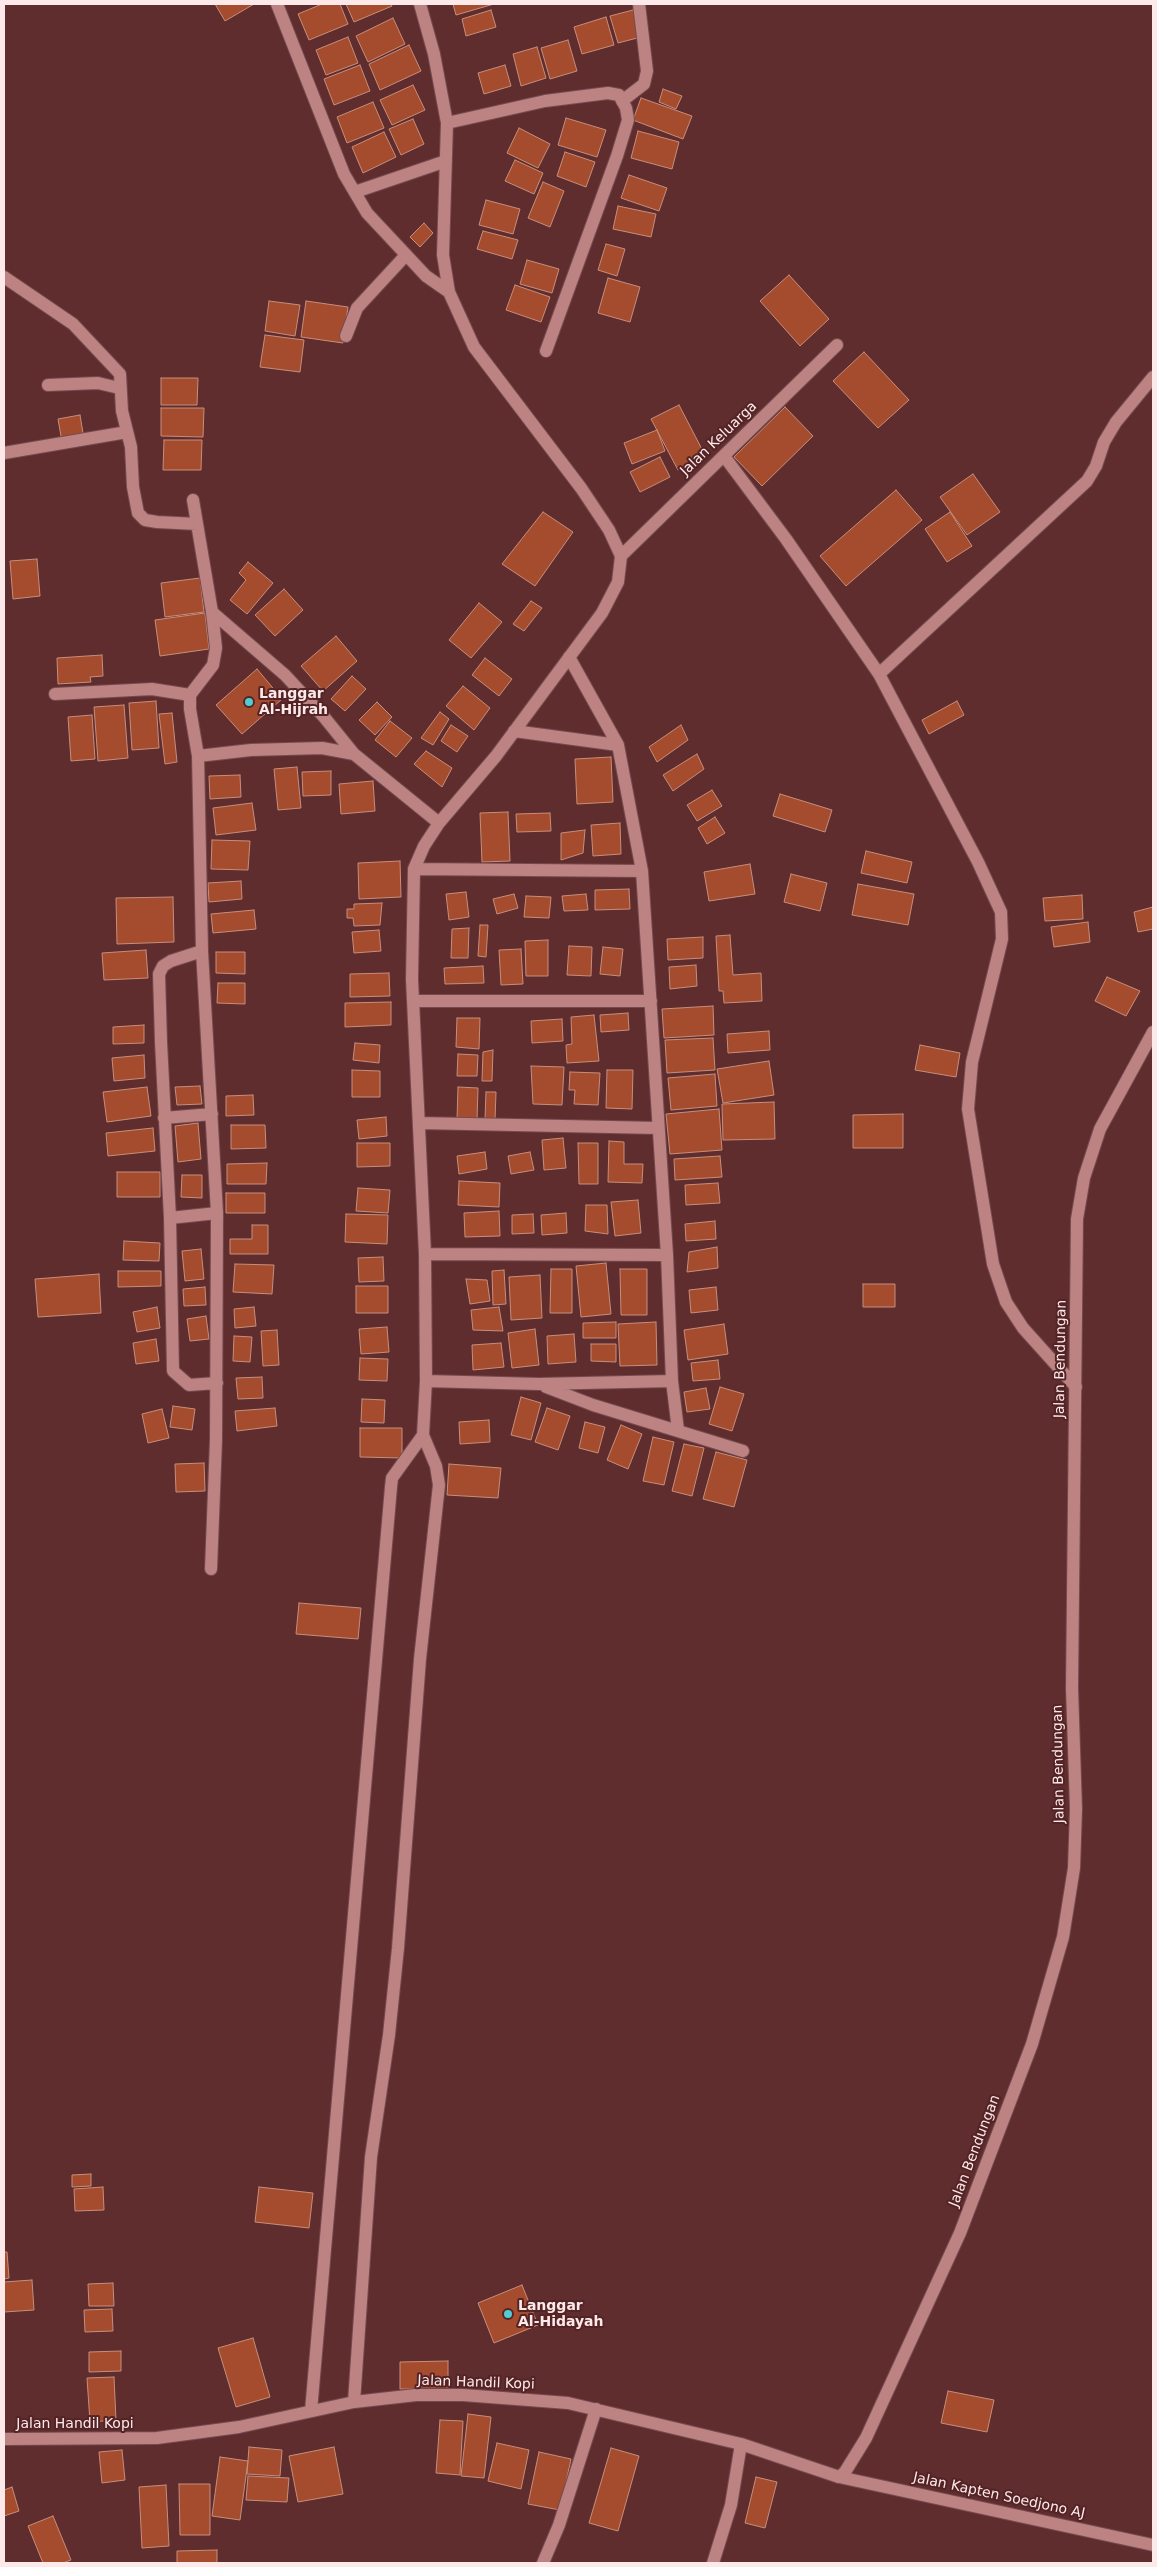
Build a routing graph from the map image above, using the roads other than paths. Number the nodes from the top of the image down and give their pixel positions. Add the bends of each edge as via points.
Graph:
1 (277, 4) edge
2 (420, 4) edge
3 (639, 4) edge
4 (622, 101) junction
5 (447, 123) junction
6 (446, 161) junction
7 (355, 192) junction
8 (406, 255) junction
9 (4, 277) edge
10 (449, 292) junction
11 (346, 336) dead end
12 (837, 345) dead end
13 (546, 351) dead end
14 (1153, 377) edge
15 (48, 385) dead end
16 (119, 388) junction
17 (127, 432) junction
18 (4, 453) edge
19 (724, 456) junction
20 (193, 500) dead end
21 (197, 524) junction
22 (621, 556) junction
23 (212, 612) junction
24 (569, 657) junction
25 (879, 674) junction
26 (55, 694) dead end
27 (190, 695) junction
28 (514, 731) junction
29 (618, 745) junction
30 (354, 754) junction
31 (198, 756) junction
32 (439, 823) junction
33 (414, 869) junction
34 (642, 871) junction
35 (202, 951) junction
36 (414, 1001) junction
37 (651, 1002) junction
38 (1153, 1032) edge
39 (212, 1114) junction
40 (164, 1118) junction
41 (419, 1123) junction
42 (658, 1128) junction
43 (217, 1213) junction
44 (170, 1218) junction
45 (425, 1254) junction
46 (667, 1255) junction
47 (426, 1381) junction
48 (672, 1381) junction
49 (217, 1383) junction
50 (539, 1384) junction
51 (1076, 1387) junction
52 (678, 1430) junction
53 (423, 1436) junction
54 (743, 1451) dead end
55 (210, 1569) dead end
56 (354, 2402) junction
57 (596, 2409) junction
58 (312, 2411) junction
59 (4, 2439) edge
60 (741, 2444) junction
61 (847, 2468) junction
62 (1153, 2545) edge
63 (543, 2563) edge
64 (713, 2563) edge

1 - 7 street via 344,174
2 - 5 street via 434,54
3 - 4 street via 647,71 644,84
4 - 5 street via 619,95 599,94 545,101
4 - 13 street via 628,120
5 - 6 street
6 - 7 street
6 - 10 street via 443,255
7 - 8 street via 367,213
8 - 10 street via 426,276
8 - 11 street via 357,308
9 - 16 street via 74,324 120,374
10 - 22 street via 474,347 581,488 609,530
12 - 19 street, Jalan Keluarga
14 - 25 street via 1116,422 1087,481
15 - 16 street via 98,383
16 - 17 street
17 - 18 street
17 - 21 street via 138,513 145,520
19 - 22 street, Jalan Keluarga
19 - 25 street
20 - 21 street
21 - 23 street
22 - 24 street via 618,582 602,613
23 - 27 street via 216,648 213,665
23 - 30 street via 285,675
24 - 28 street
24 - 29 street
25 - 51 street via 1001,912 1002,939 972,1062 968,1109 993,1264 1006,1302 1022,1328
26 - 27 street via 152,690
27 - 31 street
28 - 29 street
28 - 32 street
29 - 34 street
30 - 31 street via 322,748 251,750
30 - 32 street
31 - 35 street
32 - 33 street
33 - 34 street
33 - 36 street
34 - 37 street
35 - 39 street
35 - 40 street via 171,961 159,974
36 - 37 street
36 - 41 street
37 - 42 street
38 - 51 street, Jalan Bendungan via 1100,1129 1084,1178 1077,1220
39 - 40 street
39 - 43 street
40 - 44 street
41 - 42 street
41 - 45 street
42 - 46 street
43 - 44 street
43 - 49 street
44 - 49 street via 173,1371 190,1385
45 - 46 street
45 - 47 street
46 - 48 street
47 - 50 street
47 - 53 street
48 - 50 street
48 - 52 street
49 - 55 street
50 - 52 street via 593,1405
51 - 61 street, Jalan Bendungan via 1072,1688 1076,1809 1074,1868 1063,1937 1032,2044 960,2233 866,2438
52 - 54 street
53 - 56 street via 436,1466 439,1485 420,1659 398,1948 371,2157
53 - 58 street via 392,1478
56 - 57 street, Jalan Handil Kopi via 463,2395 568,2403
56 - 58 street, Jalan Handil Kopi
57 - 60 street, Jalan Handil Kopi
57 - 63 street via 559,2525
58 - 59 street, Jalan Handil Kopi via 238,2427 157,2438
60 - 61 street, Jalan Handil Kopi
60 - 64 street via 731,2504
61 - 62 street, Jalan Kapten Soedjono AJ

